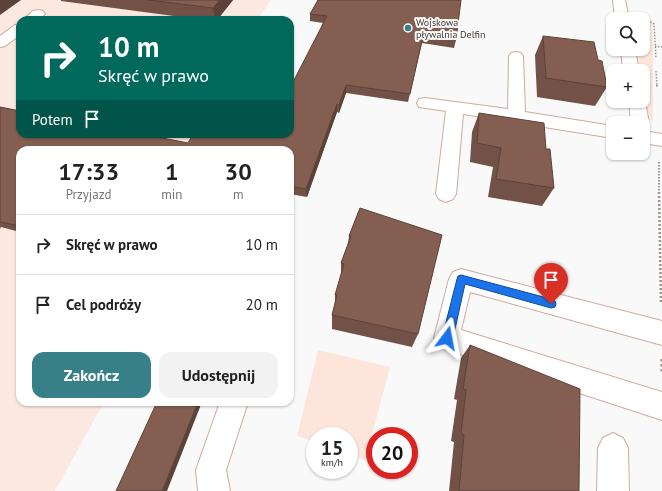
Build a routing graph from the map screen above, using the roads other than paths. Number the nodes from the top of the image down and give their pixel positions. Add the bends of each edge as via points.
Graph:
1 (619, 0) edge
2 (621, 12) edge
3 (16, 31) edge
4 (0, 43) edge
5 (516, 56) dead end
6 (425, 103) dead end
7 (456, 107) junction
8 (517, 116) junction
9 (606, 131) edge
10 (650, 142) edge
11 (660, 149) edge
12 (446, 194) dead end
13 (662, 334) edge
14 (233, 406) edge
15 (662, 406) edge
16 (613, 448) dead end
17 (214, 491) edge
18 (612, 491) edge

1 - 2 lane
3 - 4 lane
5 - 8 lane
6 - 7 lane
7 - 8 lane
7 - 12 lane
8 - 9 lane
10 - 11 lane
13 - 15 lane via 461,279 447,338
14 - 17 lane via 211,470
16 - 18 lane

